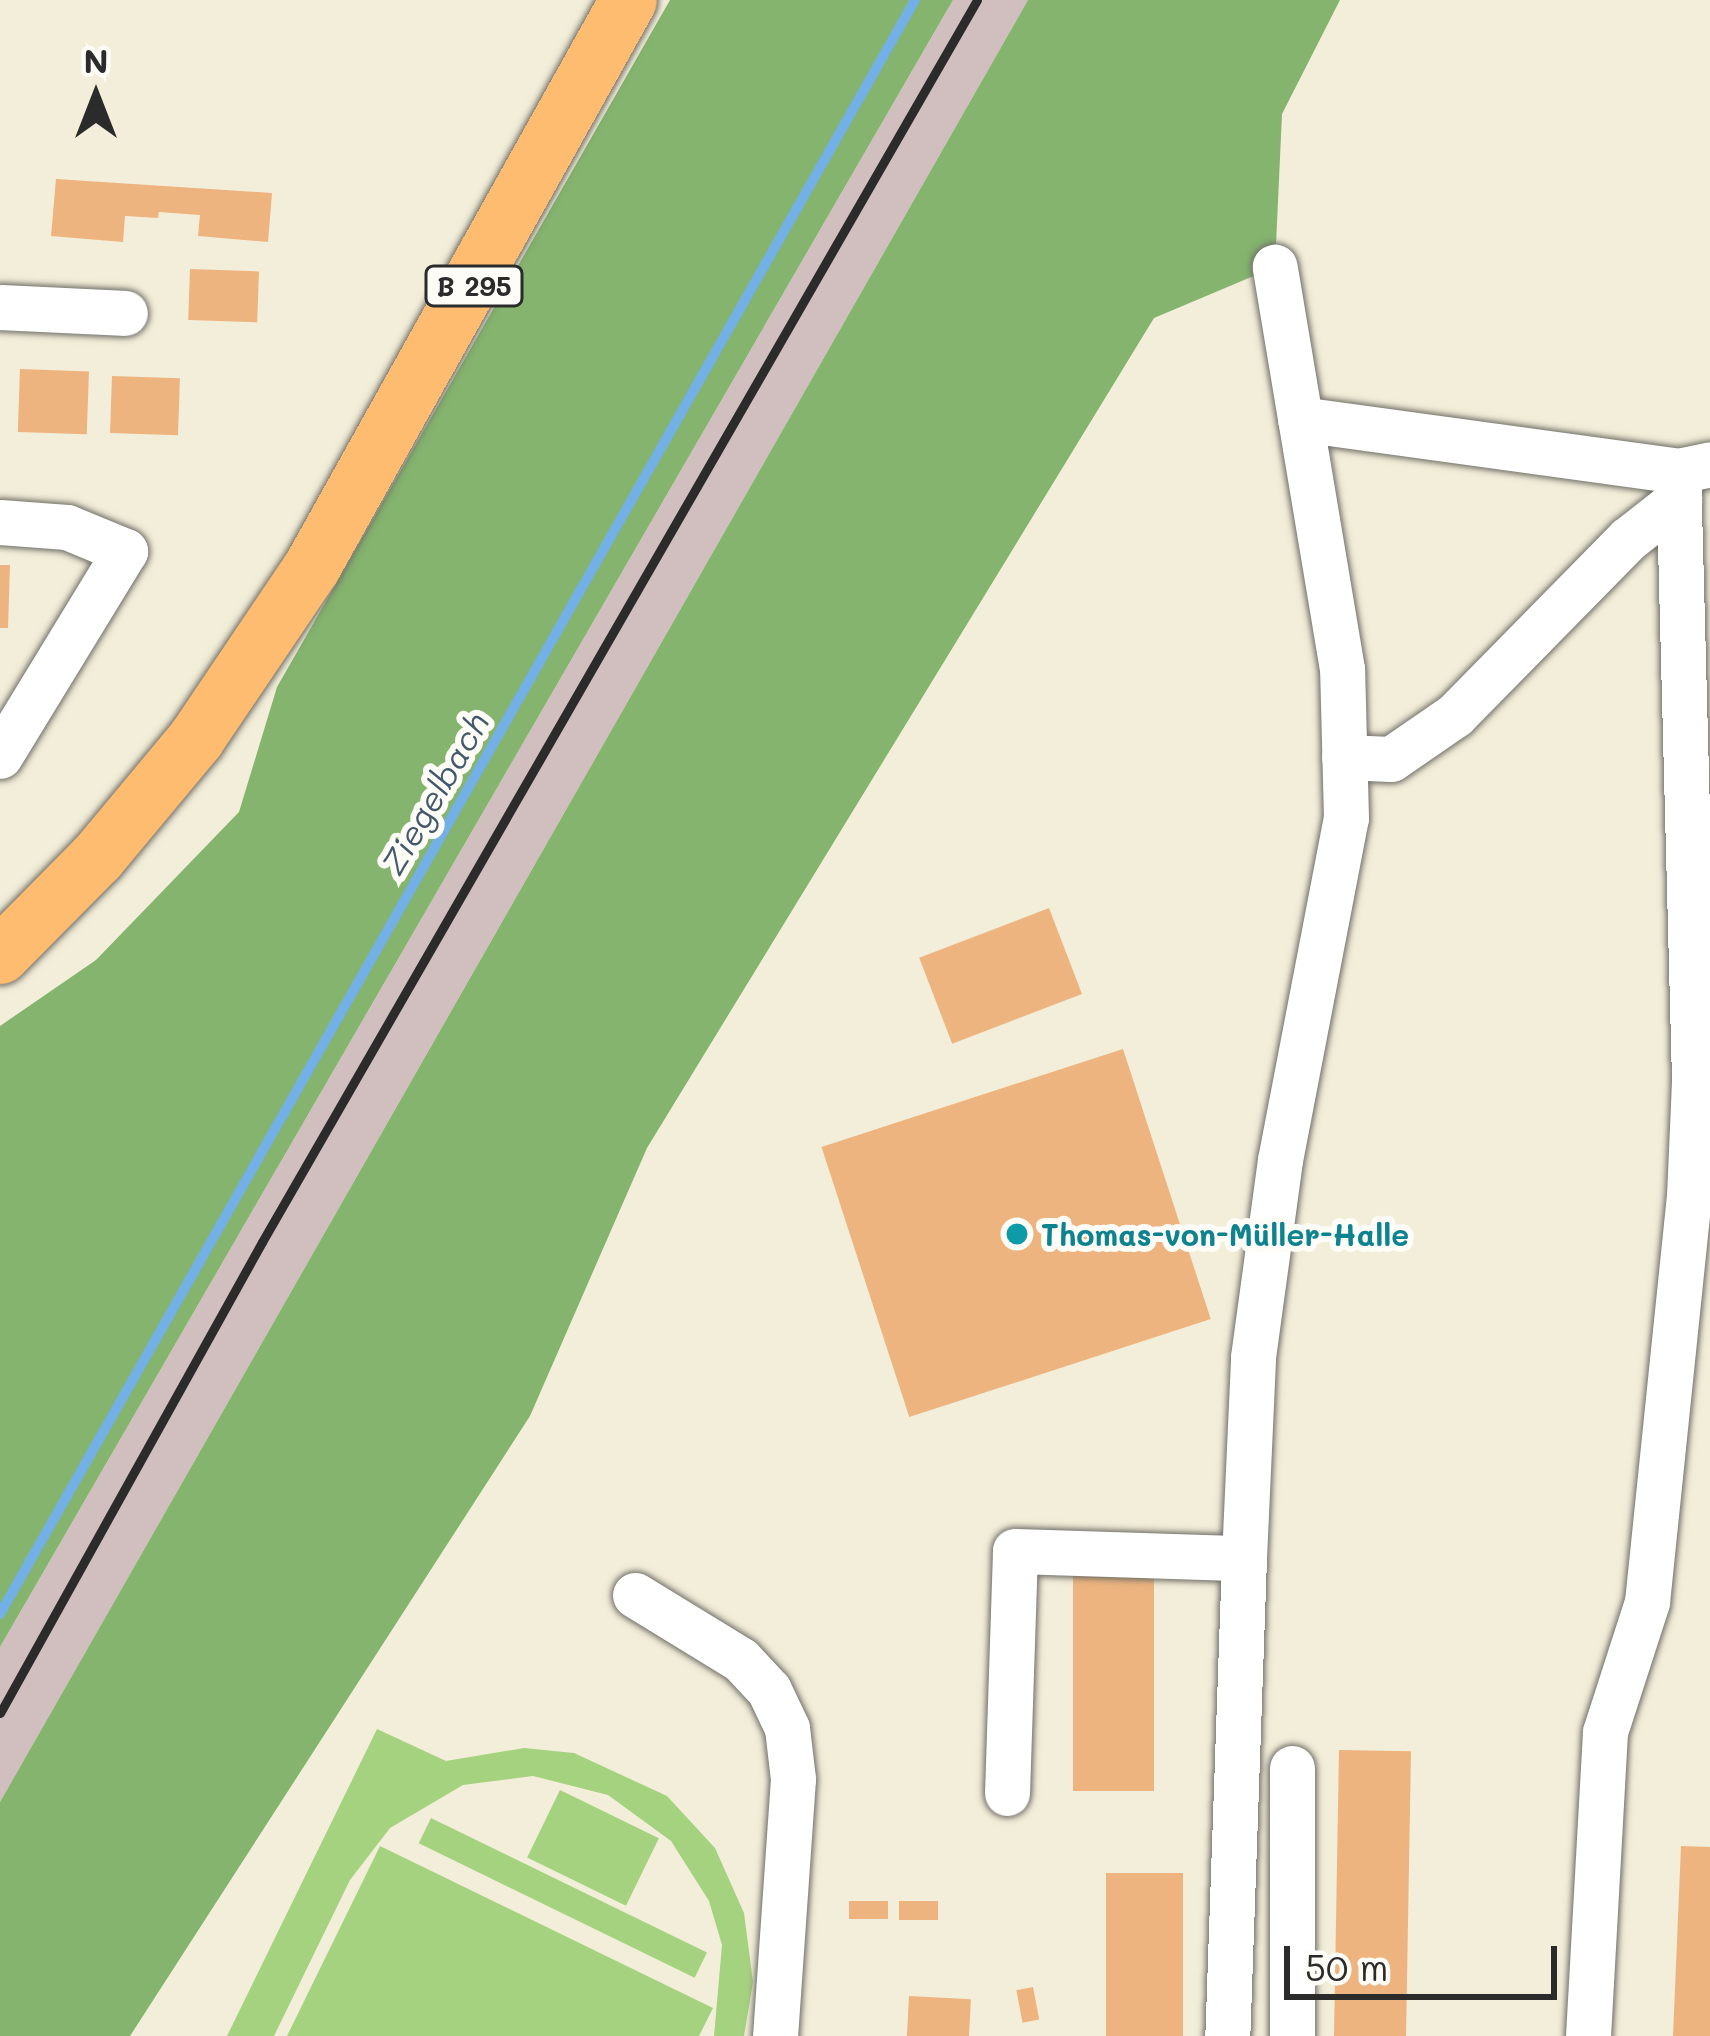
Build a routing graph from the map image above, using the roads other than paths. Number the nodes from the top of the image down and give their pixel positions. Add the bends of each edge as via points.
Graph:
1 (628, 0) edge
2 (1276, 267) dead end
3 (0, 307) edge
4 (125, 313) dead end
5 (1300, 419) junction
6 (1689, 478) edge
7 (0, 522) edge
8 (0, 756) edge
9 (1344, 757) junction
10 (0, 956) edge
11 (1244, 1558) junction
12 (635, 1595) dead end
13 (1292, 1768) dead end
14 (1007, 1793) dead end
15 (775, 2036) edge
16 (1227, 2036) edge
17 (1292, 2036) edge
18 (1588, 2036) edge

1 - 10 main road, B 295 via 312,566 196,738
2 - 5 street
3 - 4 street
5 - 6 street
5 - 9 street via 1342,669
6 - 9 street via 1454,716 1391,759
6 - 18 street via 1690,1196 1647,1602 1605,1732
7 - 8 street via 68,527 125,551
9 - 11 street via 1346,818 1280,1160 1253,1357
11 - 14 street via 1015,1551
11 - 16 street
12 - 15 street via 741,1660 769,1690 787,1728 793,1779
13 - 17 street

